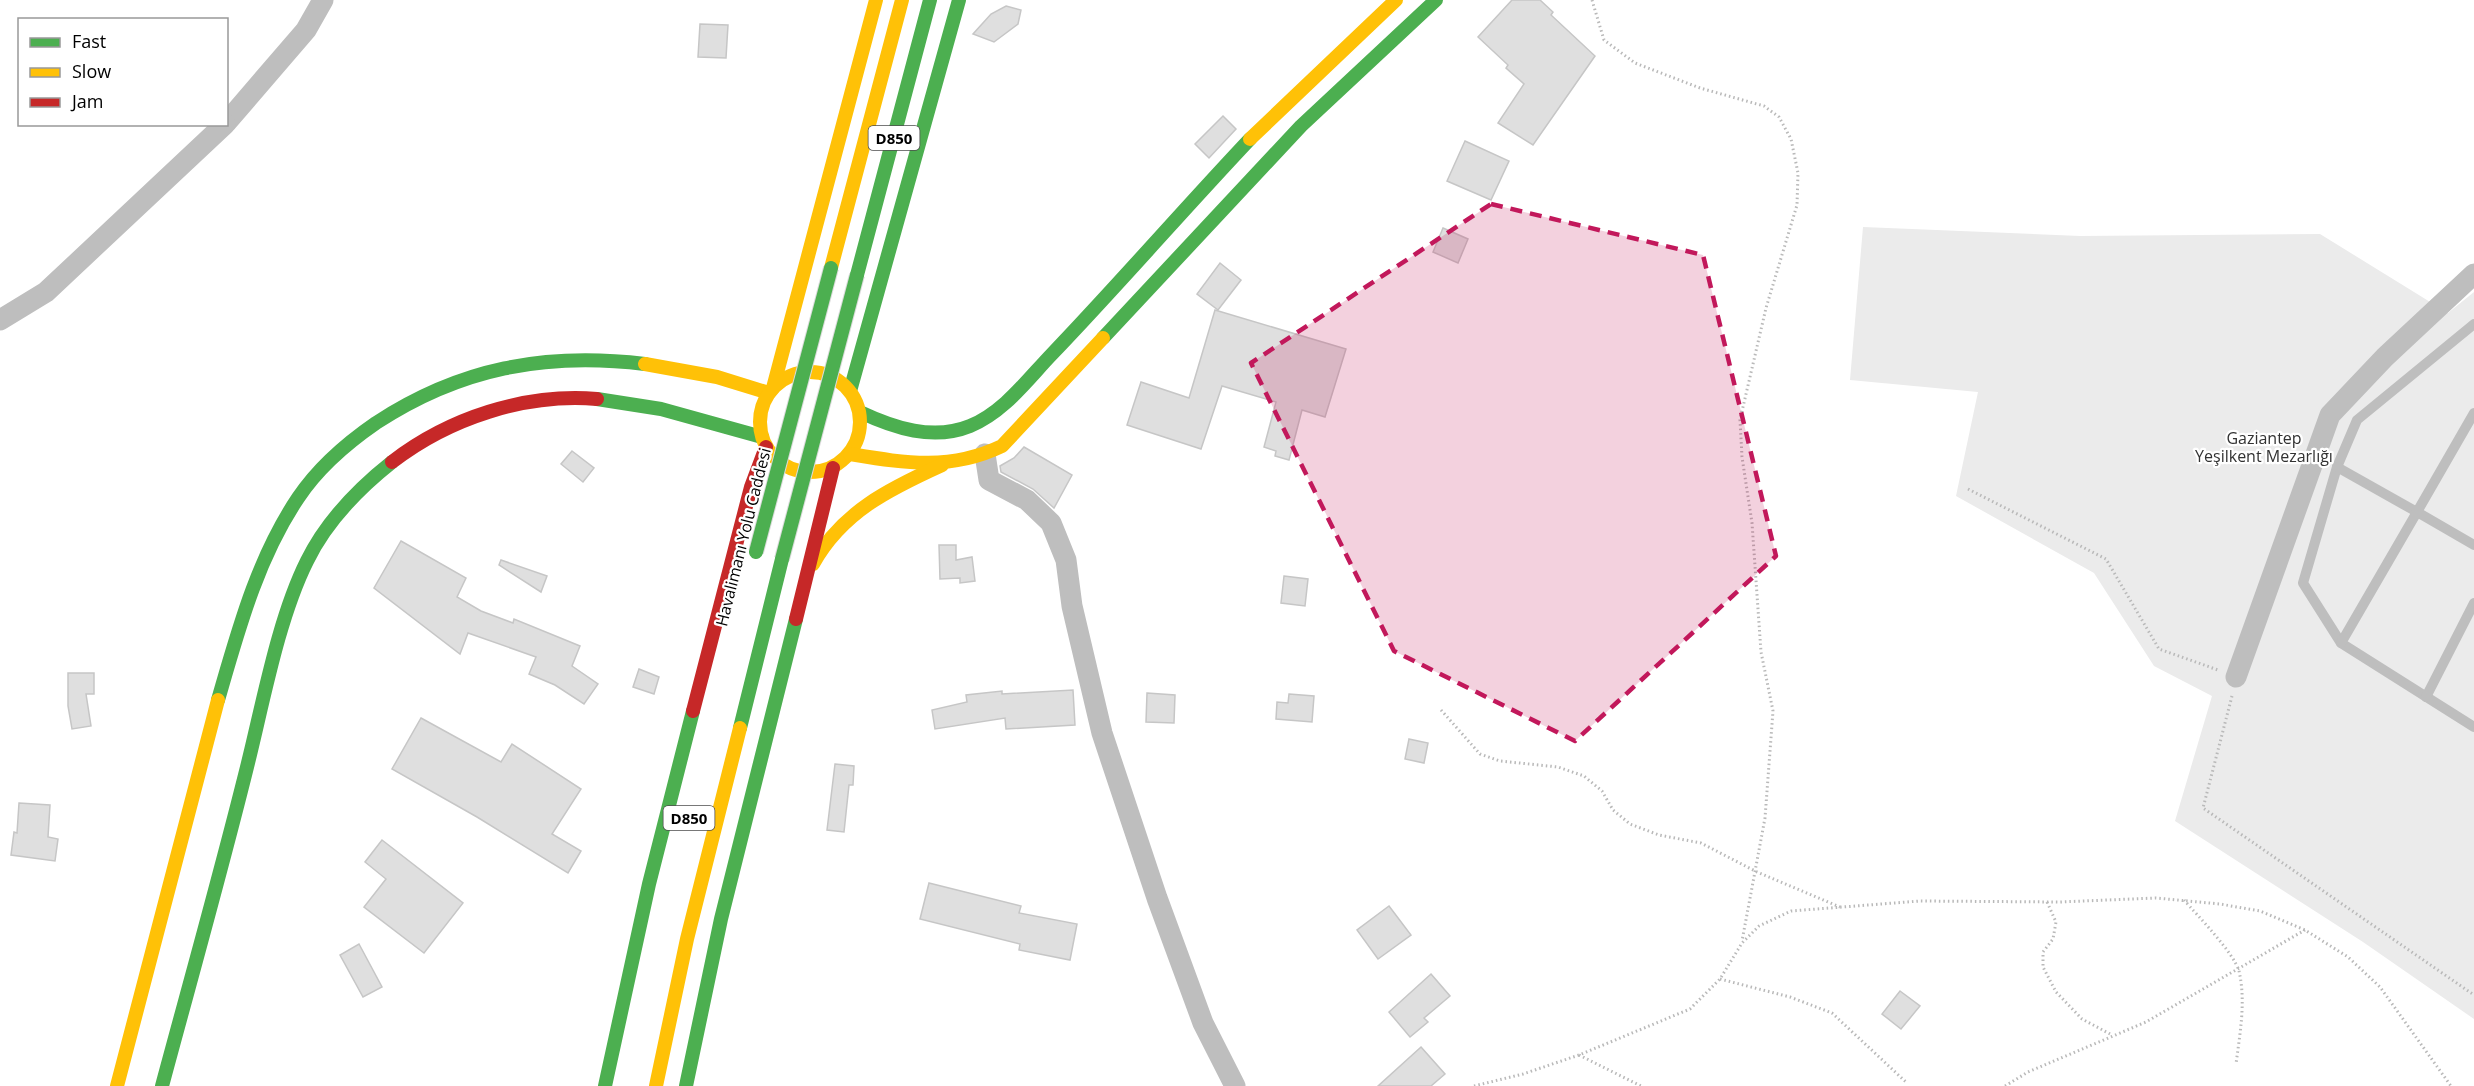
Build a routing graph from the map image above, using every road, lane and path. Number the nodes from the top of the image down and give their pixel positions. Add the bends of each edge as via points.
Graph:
1 (323, 0) edge
2 (876, 0) edge
3 (902, 0) edge
4 (930, 0) edge
5 (959, 0) edge
6 (1396, 0) edge
7 (1436, 0) edge
8 (1592, 0) edge
9 (228, 122) edge
10 (224, 126) edge
11 (2474, 274) edge
12 (0, 320) edge
13 (2474, 324) edge
14 (771, 391) junction
15 (850, 391) junction
16 (860, 412) junction
17 (2474, 413) edge
18 (764, 442) junction
19 (850, 454) junction
20 (985, 454) junction
21 (949, 462) junction
22 (2337, 467) junction
23 (833, 468) junction
24 (1968, 489) dead end
25 (2417, 512) junction
26 (2474, 545) edge
27 (755, 558) dead end
28 (808, 575) junction
29 (2474, 603) edge
30 (2341, 643) junction
31 (2236, 677) junction
32 (2426, 697) junction
33 (1442, 710) dead end
34 (2474, 727) edge
35 (190, 800) junction
36 (236, 813) junction
37 (1757, 872) junction
38 (2184, 900) junction
39 (2047, 902) junction
40 (1841, 907) junction
41 (2305, 930) junction
42 (1742, 943) junction
43 (2238, 968) junction
44 (1720, 978) junction
45 (2474, 995) edge
46 (192, 1031) dead end
47 (2112, 1035) junction
48 (1579, 1055) junction
49 (2236, 1064) dead end
50 (107, 1070) dead end
51 (1907, 1083) dead end
52 (117, 1086) edge
53 (162, 1086) edge
54 (605, 1086) edge
55 (656, 1086) edge
56 (686, 1086) edge
57 (1235, 1086) edge
58 (1474, 1086) edge
59 (1641, 1086) edge
60 (2004, 1086) edge
61 (2451, 1086) edge

1 - 9 street via 306,30
2 - 14 main road
3 - 27 main road, Havalimanı Yolu Caddesi / D850, bridge
4 - 55 main road, D850, bridge via 687,939
5 - 15 main road
6 - 16 main road via 1261,129 1098,307 985,418 954,431 928,434 898,429
7 - 20 main road via 1301,126 1002,446
8 - 37 path via 1604,39 1635,63 1690,85 1764,106 1779,117 1791,139 1798,173 1797,205 1766,308 1740,420 1761,652 1773,711
10 - 12 street via 46,292
11 - 31 street via 2330,415
13 - 22 lane via 2357,420
14 - 15 main road via 786,378 808,372 831,376
14 - 18 main road via 760,415
14 - 35 main road via 637,362 556,359 474,374 442,384 392,409 332,457 298,498 272,544 241,623
15 - 16 main road
16 - 19 main road via 860,435
17 - 25 lane
18 - 23 main road via 772,456 790,469 812,473
18 - 36 main road via 625,402 551,399 491,409 429,435 378,470 340,511 312,550 295,591
18 - 54 main road via 649,884
19 - 21 main road via 885,460
19 - 23 main road
20 - 21 main road
20 - 57 street via 989,480 1027,500 1051,523 1066,560 1072,606 1102,733 1203,1023
21 - 28 main road via 862,505 821,546
22 - 25 lane
22 - 30 lane via 2303,583
23 - 28 main road
24 - 31 path via 2106,559 2159,649
25 - 26 lane
25 - 30 lane
28 - 56 main road via 721,919
29 - 32 lane
30 - 32 lane
31 - 45 path via 2203,808
32 - 34 lane
33 - 37 path via 1480,754 1500,761 1558,767 1584,776 1630,824 1659,835 1701,843
35 - 50 main road
35 - 52 main road
36 - 46 main road
36 - 53 main road
37 - 40 path
37 - 42 path
38 - 39 path
38 - 41 path via 2260,911
38 - 43 path
39 - 40 path via 1920,901
39 - 47 path via 2056,922 2053,939 2043,952 2043,967 2056,992 2082,1019
40 - 42 path via 1791,911 1760,926
41 - 43 path
41 - 61 path via 2348,957 2380,987
42 - 44 path
43 - 47 path via 2146,1022
43 - 49 path via 2243,1007
44 - 48 path via 1690,1009
44 - 51 path via 1832,1013
47 - 60 path
48 - 58 path
48 - 59 path

